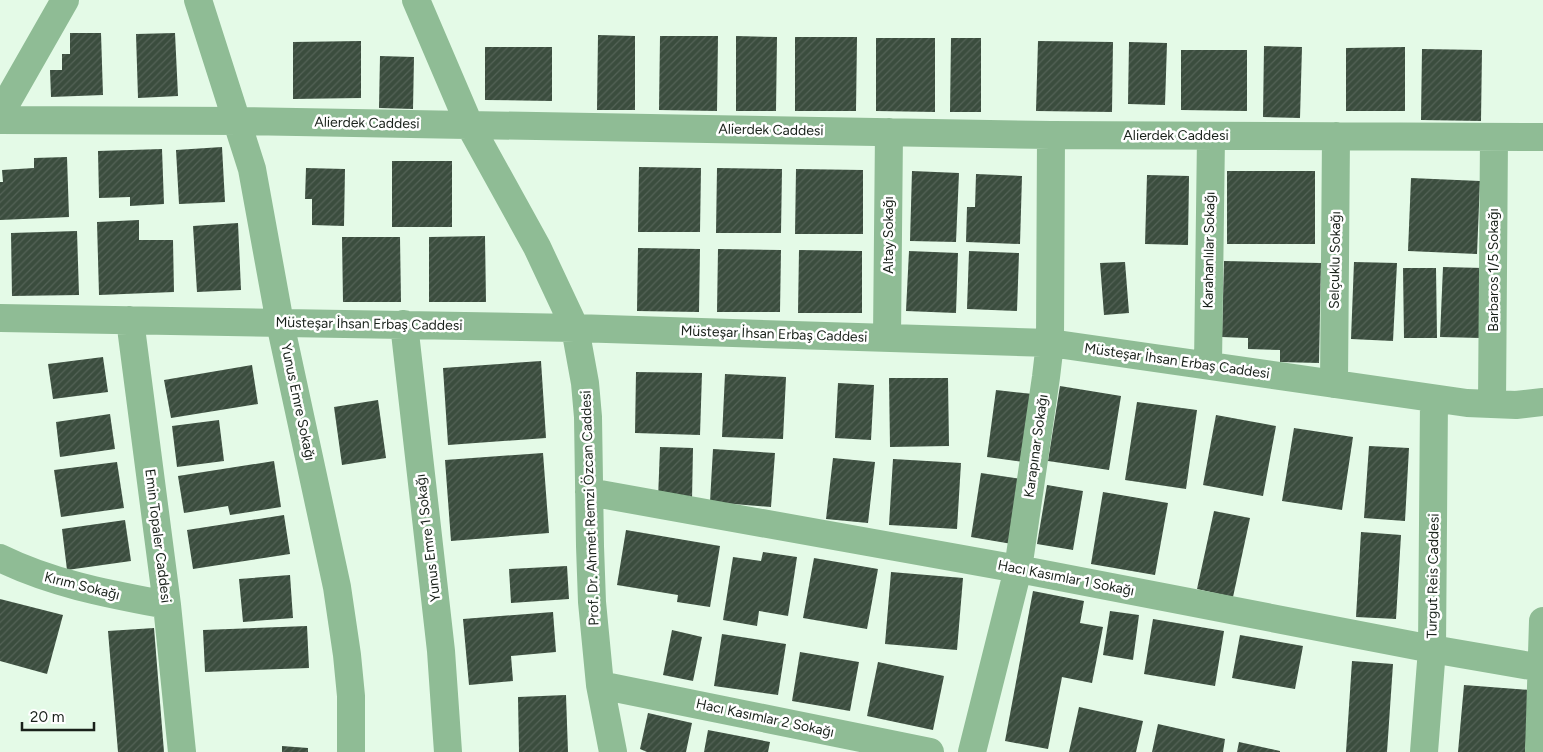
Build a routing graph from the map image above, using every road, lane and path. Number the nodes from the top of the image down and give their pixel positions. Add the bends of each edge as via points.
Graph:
1 (65, 0) edge
2 (198, 0) edge
3 (416, 0) edge
4 (0, 114) edge
5 (0, 120) edge
6 (237, 121) junction
7 (469, 124) junction
8 (889, 132) junction
9 (1052, 135) junction
10 (1211, 136) junction
11 (1336, 136) junction
12 (1494, 137) junction
13 (1543, 137) edge
14 (0, 318) edge
15 (130, 320) junction
16 (280, 323) junction
17 (404, 324) junction
18 (575, 328) junction
19 (887, 337) junction
20 (1050, 342) junction
21 (1208, 365) junction
22 (1334, 384) junction
23 (1434, 399) junction
24 (1543, 402) edge
25 (1492, 404) junction
26 (589, 492) junction
27 (0, 558) edge
28 (1018, 569) junction
29 (167, 605) junction
30 (1543, 622) edge
31 (1432, 649) junction
32 (1542, 668) junction
33 (600, 684) junction
34 (1540, 750) edge
35 (182, 752) edge
36 (351, 752) edge
37 (448, 752) edge
38 (613, 752) edge
39 (930, 752) edge
40 (972, 752) edge
41 (1424, 752) edge

1 - 4 street
2 - 6 street, Yunus Emre Sokağı
3 - 7 street, Prof. Dr. Ahmet Remzi Özcan Caddesi
5 - 6 street, Alierdek Caddesi
6 - 7 street, Alierdek Caddesi
6 - 16 street, Yunus Emre Sokağı via 252,169
7 - 8 street, Alierdek Caddesi
7 - 18 street, Prof. Dr. Ahmet Remzi Özcan Caddesi via 537,247
8 - 9 street, Alierdek Caddesi
8 - 19 street, Altay Sokağı
9 - 10 street, Alierdek Caddesi
9 - 20 street, Karapınar Sokağı
10 - 11 street, Alierdek Caddesi
10 - 21 street, Karahanlılar Sokağı
11 - 12 street, Alierdek Caddesi
11 - 22 street, Selçuklu Sokağı
12 - 13 street, Alierdek Caddesi
12 - 25 street, Barbaros 1/5 Sokağı
14 - 15 street, Müsteşar İhsan Erbaş Caddesi
15 - 16 street, Müsteşar İhsan Erbaş Caddesi
15 - 29 street, Emin Topaler Caddesi
16 - 17 street, Müsteşar İhsan Erbaş Caddesi
16 - 36 street, Yunus Emre Sokağı via 337,587 348,655
17 - 18 street, Müsteşar İhsan Erbaş Caddesi
17 - 37 street, Yunus Emre 1 Sokağı via 441,651
18 - 19 street, Müsteşar İhsan Erbaş Caddesi
18 - 26 street, Prof. Dr. Ahmet Remzi Özcan Caddesi via 588,417
19 - 20 street, Müsteşar İhsan Erbaş Caddesi
20 - 21 street, Müsteşar İhsan Erbaş Caddesi
20 - 28 street, Karapınar Sokağı
21 - 22 street, Müsteşar İhsan Erbaş Caddesi
22 - 23 street, Müsteşar İhsan Erbaş Caddesi
23 - 25 street, Müsteşar İhsan Erbaş Caddesi
23 - 31 street, Turgut Reis Caddesi
24 - 25 street, Müsteşar İhsan Erbaş Caddesi
26 - 28 street, Hacı Kasımlar 1 Sokağı
26 - 33 street, Prof. Dr. Ahmet Remzi Özcan Caddesi via 592,602
27 - 29 street, Kırım Sokağı via 61,582
28 - 31 street, Hacı Kasımlar 1 Sokağı
28 - 40 street, Karapınar Sokağı
29 - 35 street, Emin Topaler Caddesi
30 - 32 street
31 - 32 street, Hacı Kasımlar 1 Sokağı
31 - 41 street, Turgut Reis Caddesi
32 - 34 street
33 - 38 street, Prof. Dr. Ahmet Remzi Özcan Caddesi
33 - 39 street, Hacı Kasımlar 2 Sokağı

